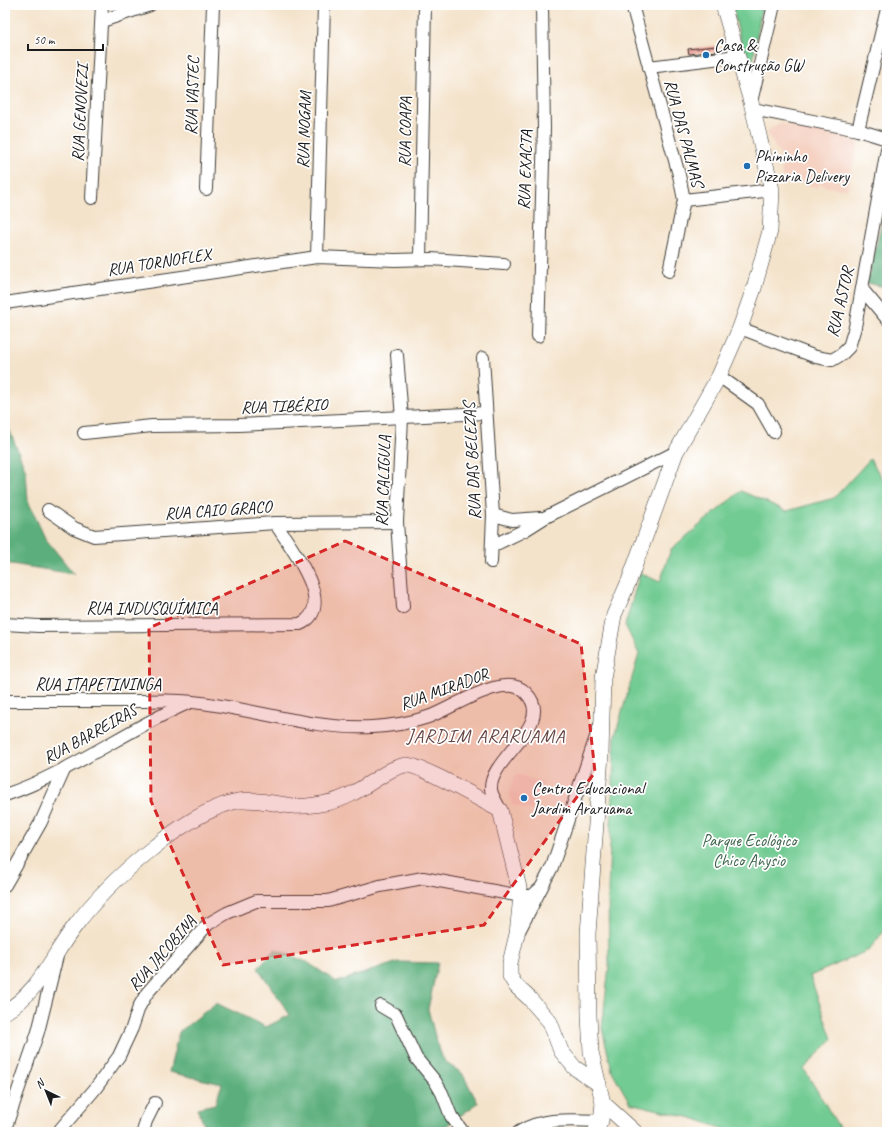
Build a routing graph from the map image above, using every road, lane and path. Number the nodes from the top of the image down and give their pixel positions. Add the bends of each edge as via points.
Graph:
1 (102, 5) edge
2 (150, 5) edge
3 (213, 5) edge
4 (324, 5) edge
5 (425, 5) edge
6 (542, 5) edge
7 (632, 5) edge
8 (723, 5) edge
9 (774, 5) edge
10 (887, 9) edge
11 (102, 21) junction
12 (737, 56) junction
13 (649, 67) junction
14 (752, 105) junction
15 (858, 130) junction
16 (887, 139) edge
17 (887, 149) edge
18 (206, 189) dead end
19 (772, 190) junction
20 (92, 198) dead end
21 (684, 200) junction
22 (317, 257) junction
23 (420, 259) junction
24 (504, 264) dead end
25 (669, 271) dead end
26 (862, 289) junction
27 (5, 303) edge
28 (887, 319) edge
29 (740, 328) junction
30 (538, 336) dead end
31 (397, 355) dead end
32 (483, 358) dead end
33 (719, 376) junction
34 (486, 413) junction
35 (402, 418) junction
36 (774, 432) dead end
37 (84, 433) dead end
38 (676, 452) junction
39 (48, 510) dead end
40 (493, 515) junction
41 (544, 518) junction
42 (397, 522) junction
43 (275, 523) junction
44 (492, 546) junction
45 (491, 562) dead end
46 (403, 607) dead end
47 (5, 624) edge
48 (5, 700) edge
49 (191, 701) junction
50 (602, 721) junction
51 (65, 768) junction
52 (5, 795) edge
53 (500, 810) junction
54 (5, 885) edge
55 (541, 888) junction
56 (521, 896) junction
57 (517, 934) junction
58 (58, 950) junction
59 (381, 1006) dead end
60 (5, 1012) edge
61 (599, 1084) junction
62 (155, 1103) dead end
63 (603, 1103) junction
64 (598, 1127) edge
65 (5, 1129) edge
66 (628, 1129) edge
67 (58, 1132) edge
68 (143, 1132) edge
69 (463, 1132) edge
70 (519, 1132) edge

1 - 11 street, RUA GENOVEZI
2 - 11 street
3 - 18 street, RUA VASTEC
4 - 22 street, RUA NOGAM
5 - 23 street, RUA COAPA
6 - 30 street, RUA EXACTA via 544,128
7 - 13 street, RUA DAS PALMAS
8 - 12 street
9 - 14 street
10 - 15 street
11 - 20 street, RUA GENOVEZI
12 - 13 street
12 - 14 street
13 - 21 street, RUA DAS PALMAS
14 - 15 street
14 - 19 street
15 - 16 street
17 - 26 street, RUA ASTOR
19 - 21 street
19 - 29 street via 770,231 764,257
21 - 25 street, RUA DAS PALMAS
22 - 23 street
22 - 27 street, RUA TORNOFLEX
23 - 24 street
26 - 28 street
26 - 29 street, RUA ASTOR via 849,347 832,360 816,357
29 - 33 street
31 - 35 street, RUA CALIGULA
32 - 34 street, RUA DAS BELEZAS
33 - 36 street via 758,404
33 - 38 street
34 - 35 street, RUA TIBÉRIO
34 - 40 street, RUA DAS BELEZAS
35 - 37 street, RUA TIBÉRIO via 152,426
35 - 42 street, RUA CALIGULA
38 - 41 street
38 - 50 street via 614,615 604,678
39 - 43 street, RUA CAIO GRACO via 74,528 94,536
40 - 41 street via 512,520
40 - 44 street, RUA DAS BELEZAS
41 - 44 street
42 - 43 street, RUA CAIO GRACO
42 - 46 street, RUA CALIGULA
43 - 47 street, RUA INDUSQUÍMICA via 309,577 313,589 314,614 300,624
44 - 45 street, RUA DAS BELEZAS
48 - 49 street, RUA ITAPETININGA
49 - 51 street, RUA BARREIRAS via 132,730
49 - 53 street, RUA MIRADOR via 343,728 373,727 401,724 427,717 492,688 515,685 526,692 533,713 529,728 494,774 491,789
50 - 55 street via 552,867
50 - 61 street via 588,934 591,1052
51 - 52 street, RUA BARREIRAS via 31,786
51 - 54 street via 41,822
53 - 56 street
53 - 58 street via 422,769 406,765 392,770 335,802 294,806 261,801 234,802 207,812 174,831 143,857 91,906
55 - 56 street via 532,896
55 - 57 street
56 - 57 street
56 - 67 street, RUA JACOBINA via 423,878 380,886 328,901 256,901 227,913 208,924 147,993 119,1056
57 - 61 street via 512,950 510,976 516,986 550,1022 561,1051 575,1068
58 - 60 street via 48,970 33,989
58 - 65 street via 38,1032
59 - 69 street via 396,1016 416,1058 435,1081 451,1116
61 - 63 street
62 - 68 street
63 - 64 street
63 - 66 street
64 - 70 street via 576,1120 548,1121

